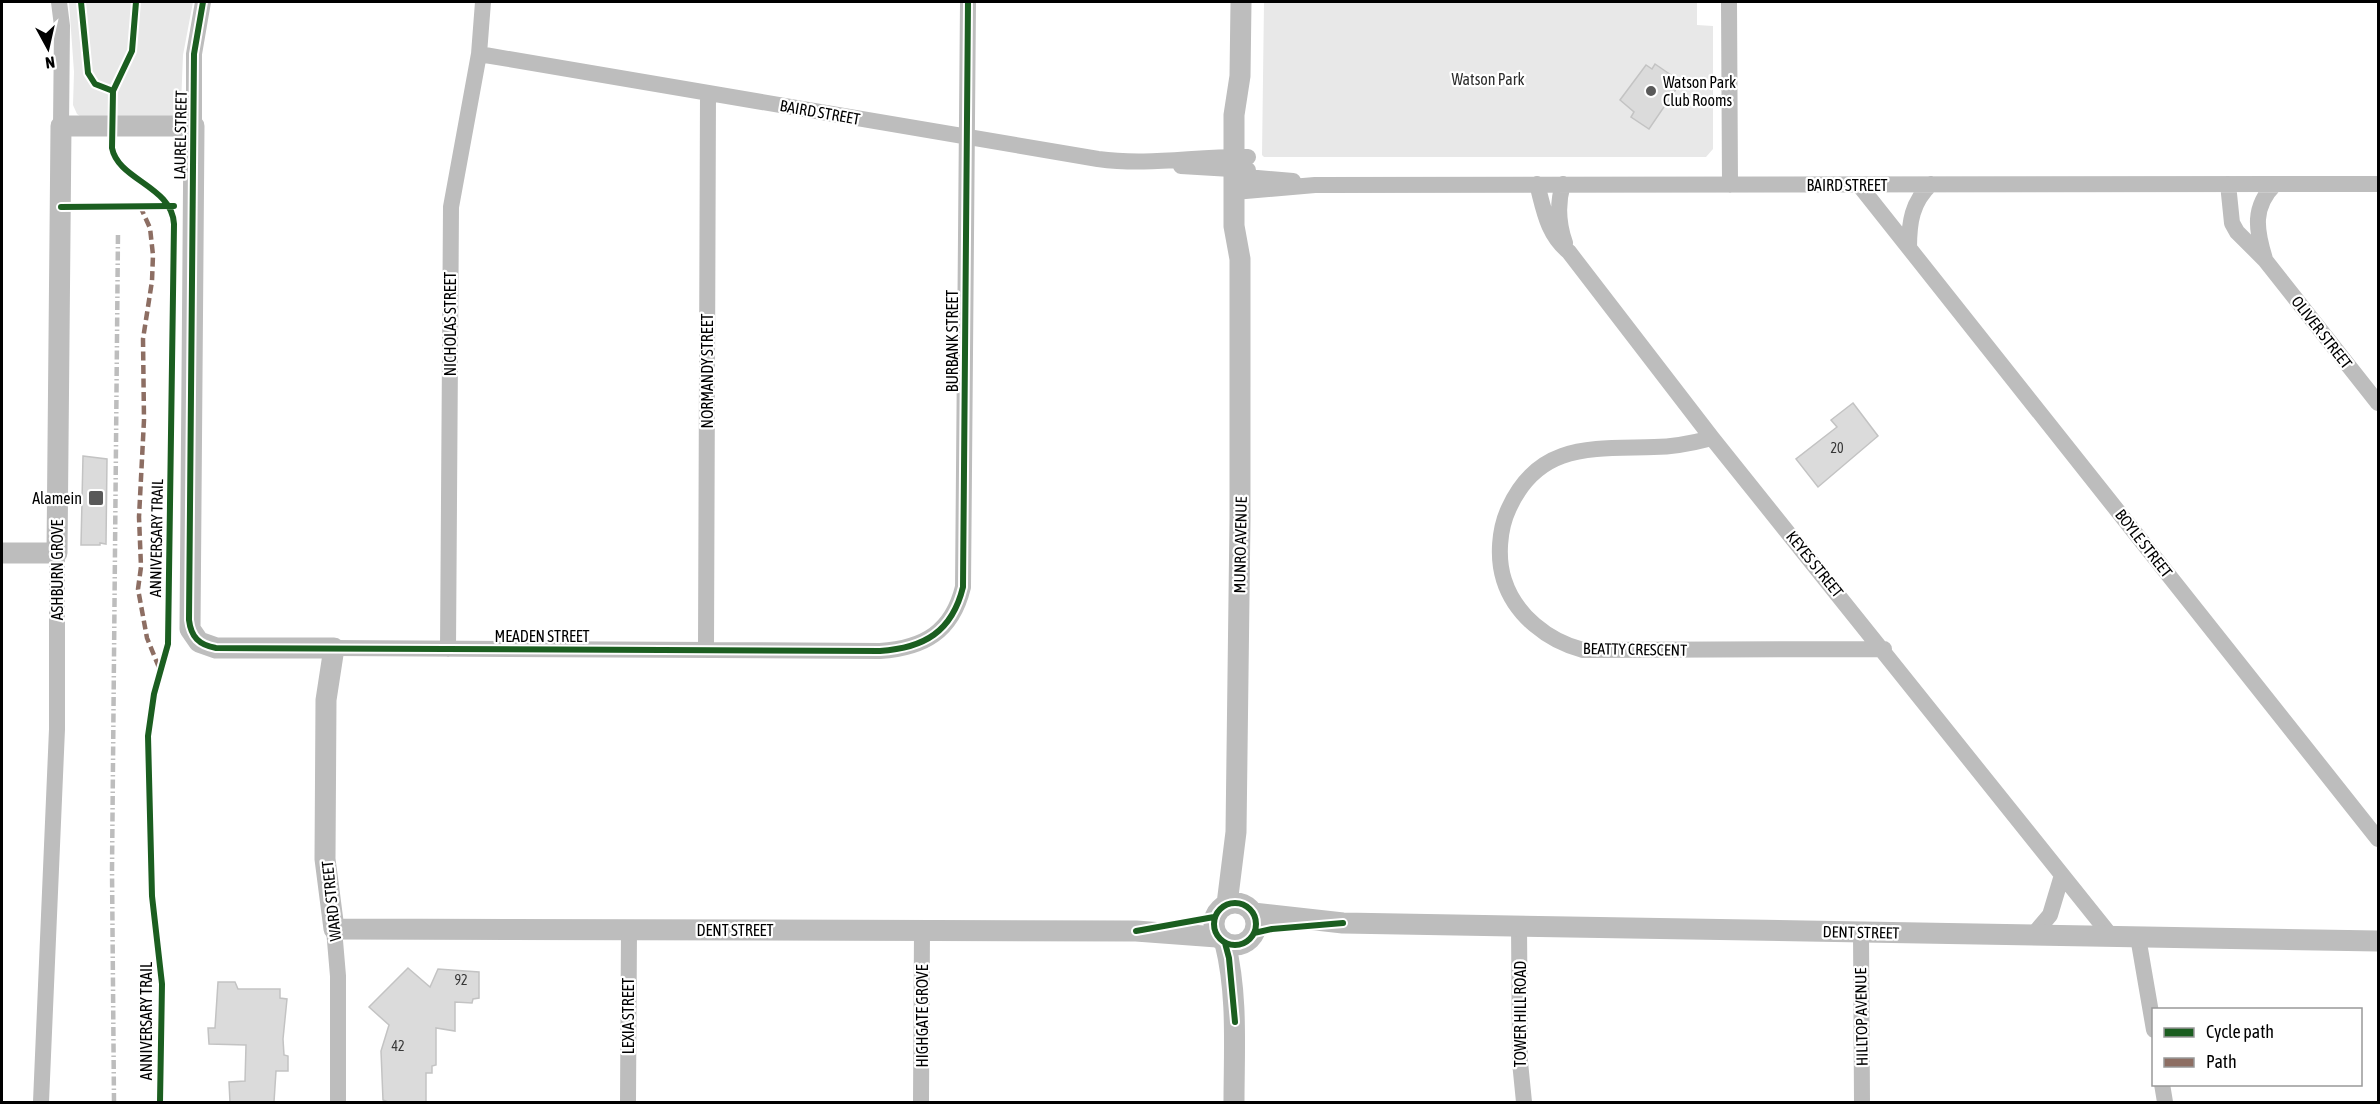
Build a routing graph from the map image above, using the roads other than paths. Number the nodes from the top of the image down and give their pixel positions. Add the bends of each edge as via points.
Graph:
1 (59, 2) edge
2 (203, 2) edge
3 (483, 2) edge
4 (968, 2) edge
5 (1241, 2) edge
6 (1729, 2) edge
7 (479, 54) junction
8 (708, 93) junction
9 (61, 132) junction
10 (194, 133) junction
11 (966, 136) junction
12 (1241, 174) junction
13 (1537, 184) junction
14 (1563, 184) junction
15 (1931, 184) junction
16 (2228, 184) junction
17 (2275, 184) junction
18 (2379, 184) edge
19 (1730, 185) junction
20 (1859, 185) junction
21 (1909, 248) junction
22 (1569, 252) junction
23 (2265, 260) junction
24 (2379, 403) edge
25 (1712, 438) junction
26 (2, 553) edge
27 (57, 553) junction
28 (190, 629) joint
29 (326, 648) junction
30 (448, 649) junction
31 (902, 649) joint
32 (1884, 649) junction
33 (706, 650) junction
34 (2379, 838) edge
35 (2062, 875) junction
36 (1235, 924) junction
37 (1519, 925) junction
38 (334, 929) junction
39 (629, 929) junction
40 (922, 930) junction
41 (1861, 932) junction
42 (2033, 934) junction
43 (2110, 936) junction
44 (2138, 937) junction
45 (2379, 941) edge
46 (2152, 1018) edge
47 (2162, 1086) edge
48 (42, 1102) edge
49 (338, 1102) edge
50 (628, 1102) edge
51 (921, 1102) edge
52 (1234, 1102) edge
53 (1524, 1102) edge
54 (1862, 1102) edge
55 (2165, 1102) edge

1 - 9 street, ASHBURN GROVE
2 - 10 street, LAUREL STREET via 194,54
3 - 7 street, NICHOLAS STREET
4 - 11 street, BURBANK STREET
5 - 12 street, MUNRO AVENUE via 1240,76 1234,116
6 - 19 street
7 - 8 street, BAIRD STREET
7 - 30 street, NICHOLAS STREET via 451,207
8 - 11 street, BAIRD STREET
8 - 33 street, NORMANDY STREET
9 - 10 street, LAUREL STREET
9 - 27 street, ASHBURN GROVE
10 - 28 street, LAUREL STREET
11 - 12 street, BAIRD STREET via 1098,159
11 - 31 street, BURBANK STREET via 963,587 952,616 942,628 927,640
12 - 13 street, BAIRD STREET via 1315,184
12 - 36 street, MUNRO AVENUE via 1234,226 1240,259
13 - 14 street, BAIRD STREET
13 - 22 street, KEYES STREET via 1553,237
14 - 19 street, BAIRD STREET
14 - 22 street, KEYES STREET via 1559,221
15 - 16 street, BAIRD STREET
15 - 20 street, BAIRD STREET
15 - 21 street via 1914,208
16 - 17 street, BAIRD STREET
16 - 23 street, OLIVER STREET via 2232,223
17 - 18 street, BAIRD STREET
17 - 23 street, OLIVER STREET via 2264,195 2259,213
19 - 20 street, BAIRD STREET
20 - 21 street, BOYLE STREET
21 - 34 street, BOYLE STREET
22 - 25 street, KEYES STREET
23 - 24 street, OLIVER STREET
25 - 32 street, KEYES STREET
25 - 32 street, BEATTY CRESCENT via 1679,445 1564,453 1537,470 1514,497 1503,527 1501,568 1518,608 1555,640 1583,650
26 - 27 street
27 - 48 street, ASHBURN GROVE via 57,729
28 - 29 street, MEADEN STREET via 199,642 216,648
29 - 30 street, MEADEN STREET
29 - 38 street, WARD STREET via 326,868
30 - 33 street, MEADEN STREET
31 - 33 street, MEADEN STREET
32 - 35 street, KEYES STREET
35 - 42 street via 2050,915
35 - 43 street, KEYES STREET
36 - 37 street, DENT STREET
36 - 40 street, DENT STREET via 1136,931
36 - 52 street, MUNRO AVENUE
37 - 41 street, DENT STREET
37 - 53 street, TOWER HILL ROAD
38 - 39 street, DENT STREET
38 - 49 street, WARD STREET
39 - 40 street, DENT STREET
39 - 50 street, LEXIA STREET
40 - 51 street, HIGHGATE GROVE
41 - 42 street, DENT STREET
41 - 54 street, HILLTOP AVENUE
42 - 43 street, DENT STREET
43 - 44 street, DENT STREET
44 - 45 street, DENT STREET
44 - 46 street
47 - 55 street

